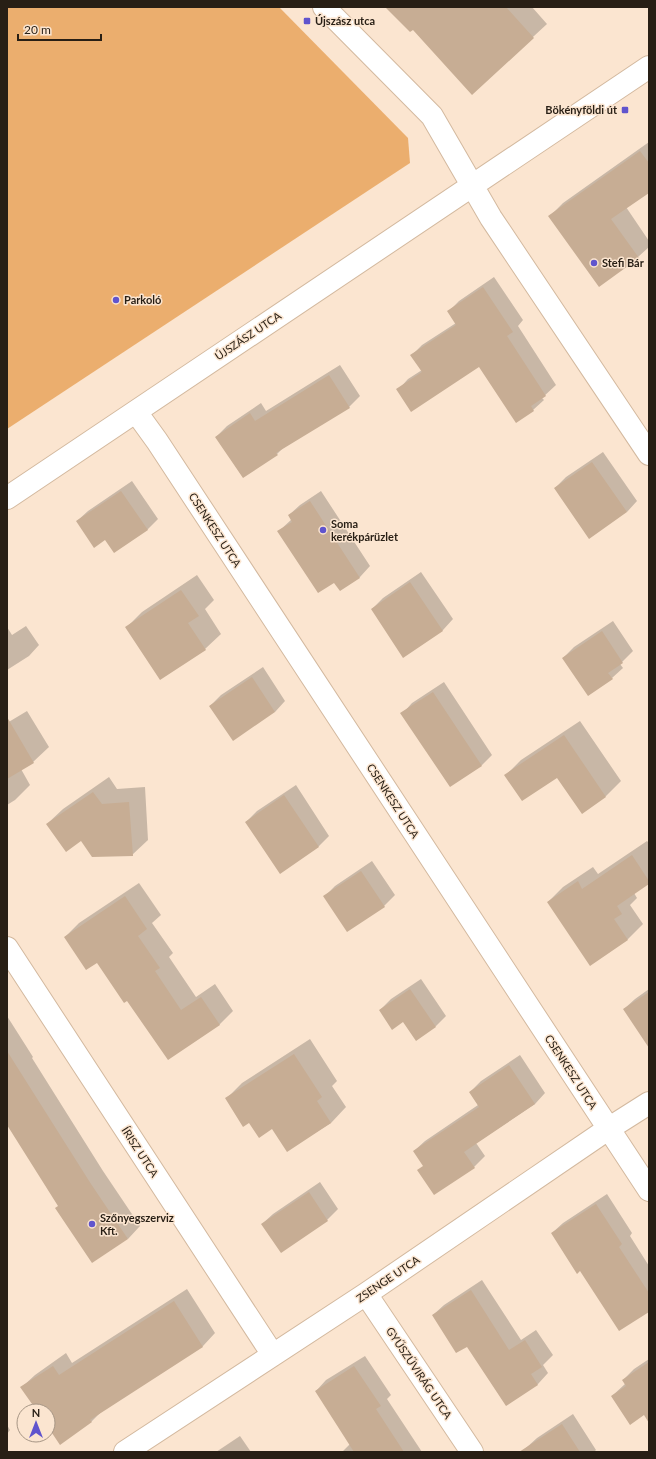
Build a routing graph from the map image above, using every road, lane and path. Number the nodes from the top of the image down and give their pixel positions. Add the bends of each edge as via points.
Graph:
1 (324, 7) edge
2 (649, 67) edge
3 (472, 185) junction
4 (136, 412) junction
5 (649, 454) edge
6 (7, 498) edge
7 (7, 948) edge
8 (649, 1103) edge
9 (608, 1129) junction
10 (649, 1190) edge
11 (366, 1294) junction
12 (273, 1355) junction
13 (125, 1452) edge
14 (472, 1452) edge

1 - 3 street via 432,116
2 - 3 street, ÚJSZÁSZ UTCA
3 - 4 street, ÚJSZÁSZ UTCA
3 - 5 street via 491,218
4 - 6 street, ÚJSZÁSZ UTCA
4 - 9 street, CSENKESZ UTCA
7 - 12 street, ÍRISZ UTCA
8 - 9 street, ZSENGE UTCA
9 - 10 street, CSENKESZ UTCA
9 - 11 street, ZSENGE UTCA
11 - 12 street, ZSENGE UTCA
11 - 14 street, GYŰSZŰVIRÁG UTCA
12 - 13 street, ZSENGE UTCA

